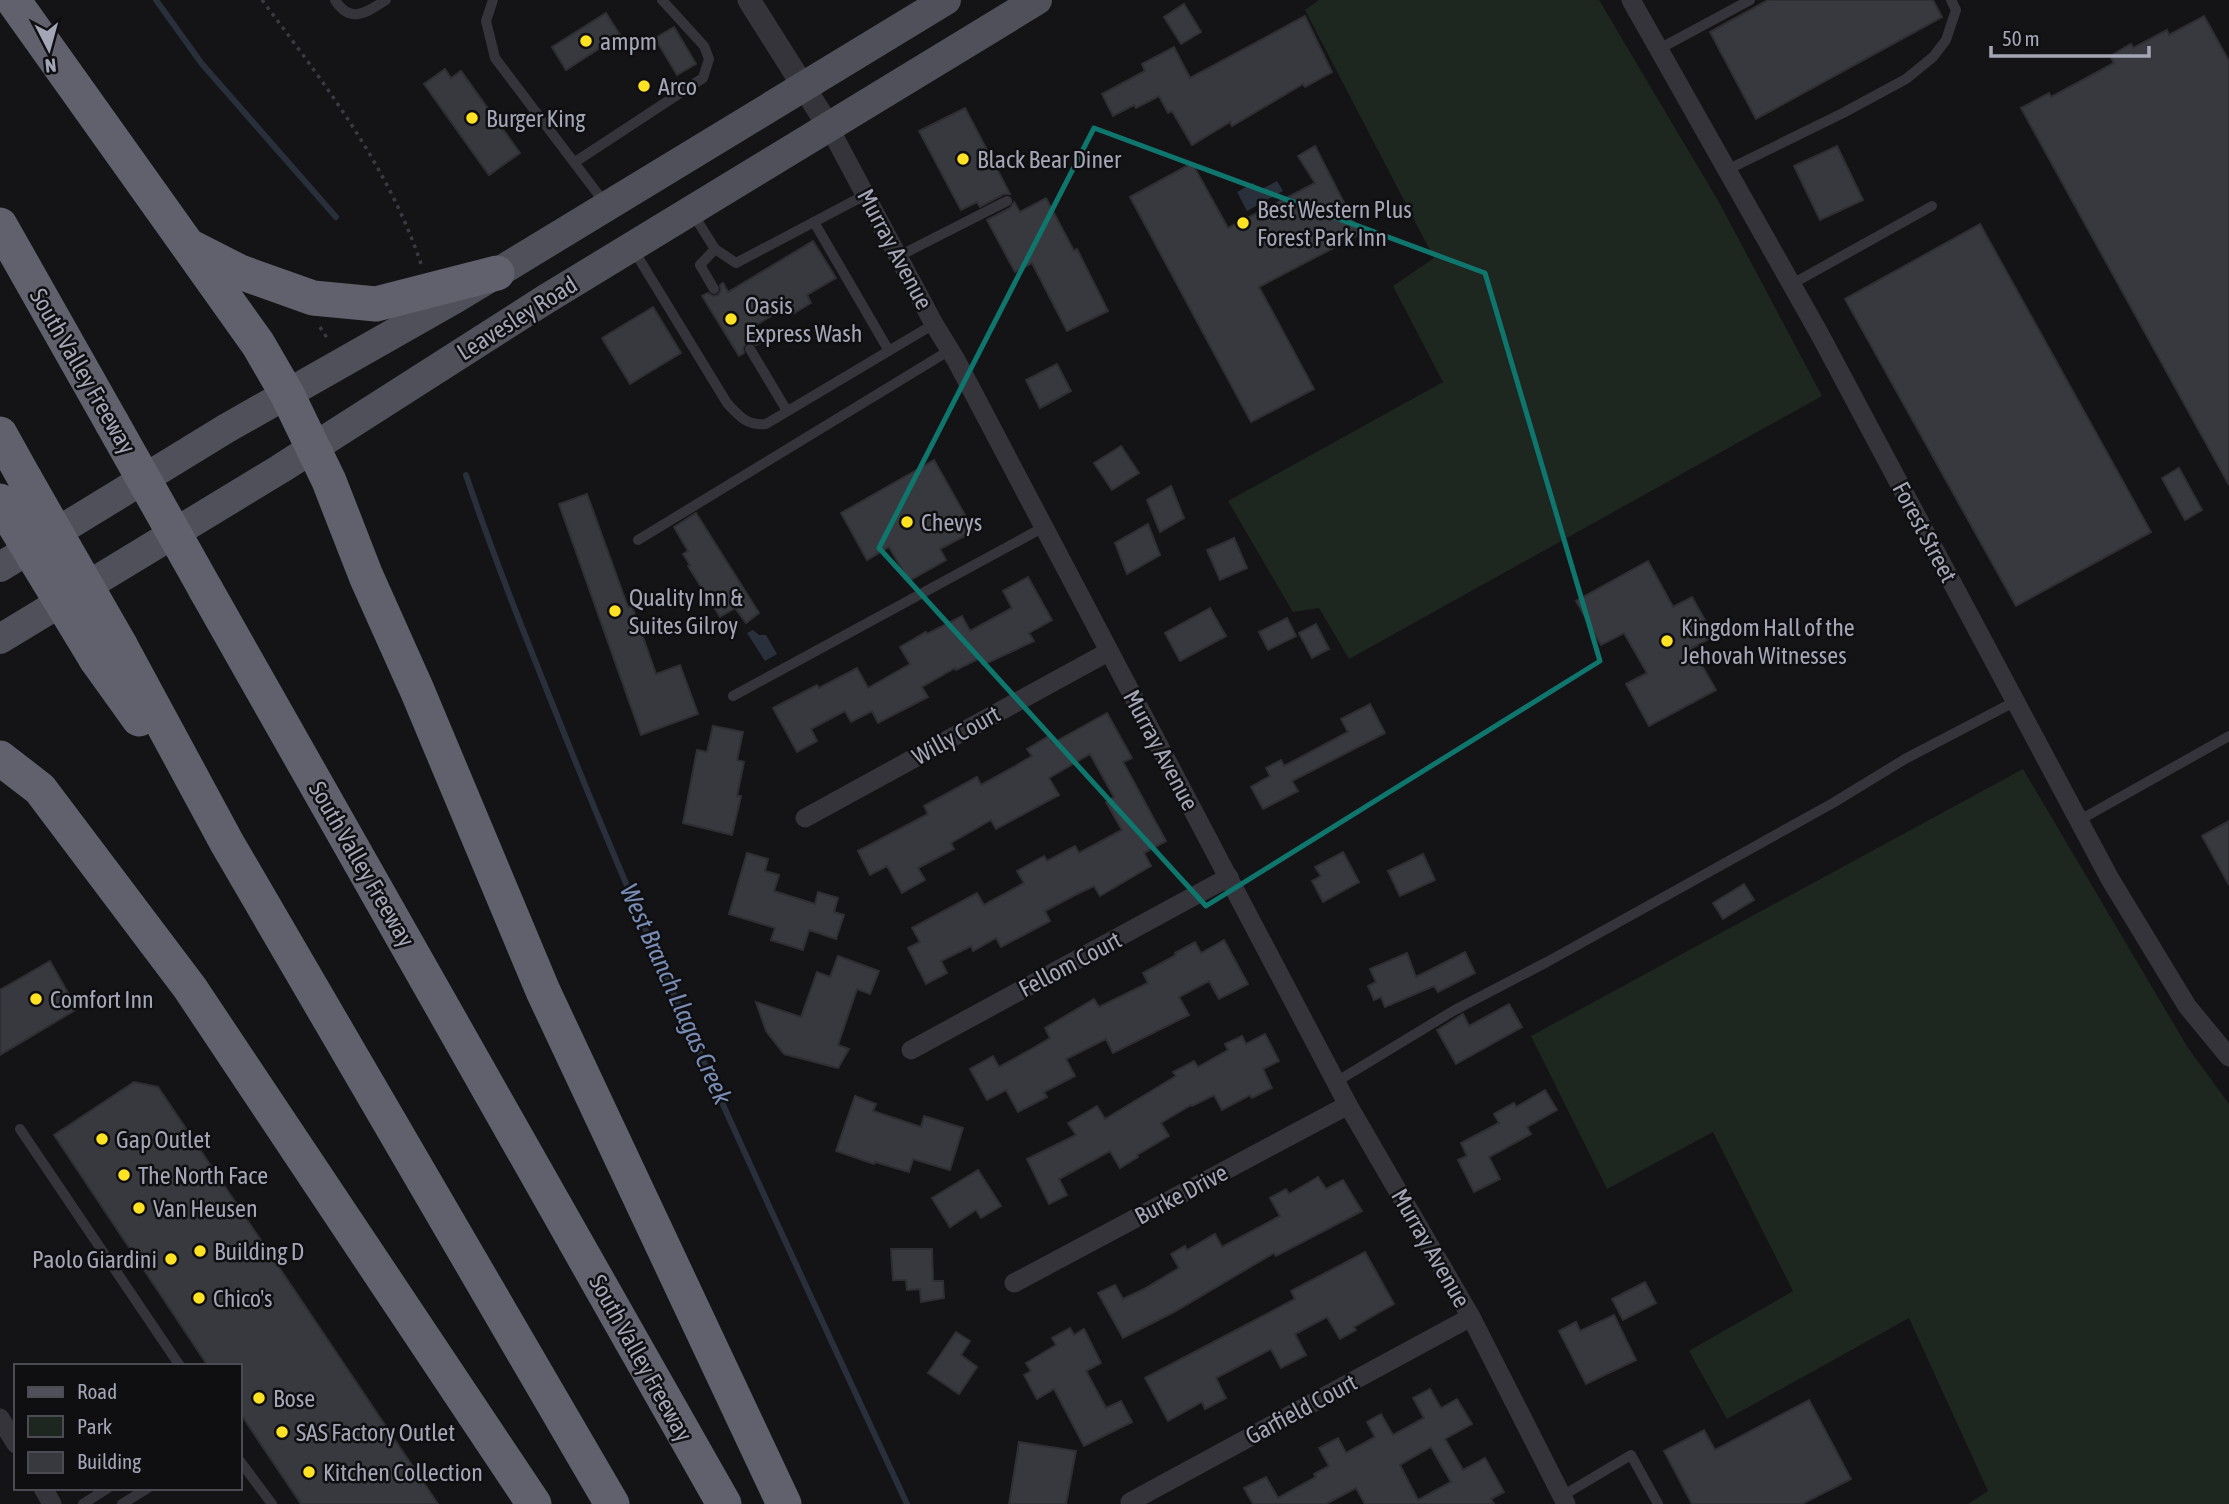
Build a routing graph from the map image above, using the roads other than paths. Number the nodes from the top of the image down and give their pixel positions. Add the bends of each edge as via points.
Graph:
1 (13, 0) edge
2 (335, 0) edge
3 (386, 0) edge
4 (493, 0) edge
5 (662, 0) edge
6 (749, 0) edge
7 (946, 0) edge
8 (1037, 0) edge
9 (1631, 0) edge
10 (1750, 0) edge
11 (1951, 0) edge
12 (1659, 49) junction
13 (804, 87) junction
14 (829, 127) junction
15 (575, 162) junction
16 (1727, 170) junction
17 (867, 194) junction
18 (1007, 201) dead end
19 (607, 206) junction
20 (1932, 206) dead end
21 (691, 211) junction
22 (814, 222) junction
23 (0, 225) edge
24 (187, 245) junction
25 (631, 247) junction
26 (715, 249) junction
27 (899, 256) junction
28 (497, 273) junction
29 (1792, 285) junction
30 (714, 289) dead end
31 (934, 324) junction
32 (750, 349) dead end
33 (950, 350) junction
34 (889, 351) junction
35 (287, 394) junction
36 (787, 411) junction
37 (0, 435) edge
38 (314, 448) junction
39 (13, 490) edge
40 (1044, 527) junction
41 (638, 540) dead end
42 (0, 566) edge
43 (0, 639) edge
44 (1108, 652) junction
45 (733, 696) dead end
46 (2014, 702) junction
47 (2229, 736) edge
48 (0, 758) edge
49 (805, 818) dead end
50 (2077, 821) junction
51 (1229, 877) junction
52 (911, 1050) dead end
53 (2229, 1058) edge
54 (1336, 1082) junction
55 (1348, 1105) junction
56 (20, 1129) dead end
57 (1014, 1283) dead end
58 (1471, 1317) junction
59 (179, 1364) edge
60 (0, 1418) edge
61 (14, 1441) edge
62 (242, 1464) edge
63 (105, 1490) edge
64 (145, 1490) edge
65 (1564, 1500) edge
66 (1130, 1502) dead end
67 (83, 1504) edge
68 (122, 1504) edge
69 (272, 1504) edge
70 (534, 1504) edge
71 (612, 1504) edge
72 (724, 1504) edge
73 (784, 1504) edge
74 (1658, 1504) edge

1 - 24 highway
2 - 3 lane via 351,15
4 - 15 lane via 486,21 495,58
5 - 15 lane via 704,46 709,59 703,78
6 - 13 street, Murray Avenue
7 - 13 main road, Leavesley Road
8 - 14 main road, Leavesley Road
9 - 12 street, Forest Street
10 - 12 lane
11 - 16 lane via 1956,10 1946,40 1906,79
12 - 16 street, Forest Street
13 - 14 street, Murray Avenue
13 - 19 main road, Leavesley Road
14 - 17 street, Murray Avenue
14 - 21 main road, Leavesley Road
15 - 19 lane
16 - 29 street, Forest Street
17 - 22 lane
17 - 27 street, Murray Avenue
18 - 27 lane
19 - 28 main road, Leavesley Road
20 - 29 lane
21 - 25 main road, Leavesley Road
21 - 26 lane
22 - 26 lane via 736,263
22 - 34 lane
23 - 72 highway, South Valley Freeway, bridge
24 - 28 highway via 240,272 313,298 376,304
24 - 35 highway via 258,344
25 - 36 lane via 727,403 741,418 755,425 766,424
25 - 38 main road, Leavesley Road
26 - 30 lane via 700,265
27 - 31 street, Murray Avenue
28 - 35 main road, Leavesley Road via 335,351
29 - 46 street, Forest Street
31 - 33 street, Murray Avenue
31 - 34 lane
32 - 36 lane
33 - 40 street, Murray Avenue
33 - 41 lane
34 - 36 lane
35 - 38 highway
35 - 42 main road, Leavesley Road
37 - 39 highway
38 - 43 main road, Leavesley Road
38 - 73 highway via 543,991
39 - 71 highway, bridge via 227,844
40 - 44 street, Murray Avenue
40 - 45 lane
44 - 49 street, Willy Court
44 - 51 street, Murray Avenue
46 - 50 street, Forest Street
46 - 54 lane via 1452,1011
47 - 50 lane
48 - 70 highway via 40,789 190,988
50 - 53 street, Forest Street via 2187,1006
51 - 52 street, Fellom Court
51 - 54 street, Murray Avenue
54 - 55 street, Murray Avenue
55 - 57 street, Burke Drive
55 - 58 street, Murray Avenue
56 - 59 lane
58 - 65 street, Murray Avenue
58 - 66 street, Garfield Court
60 - 61 street
62 - 69 lane
63 - 67 lane
64 - 68 lane
65 - 74 lane via 1630,1455

